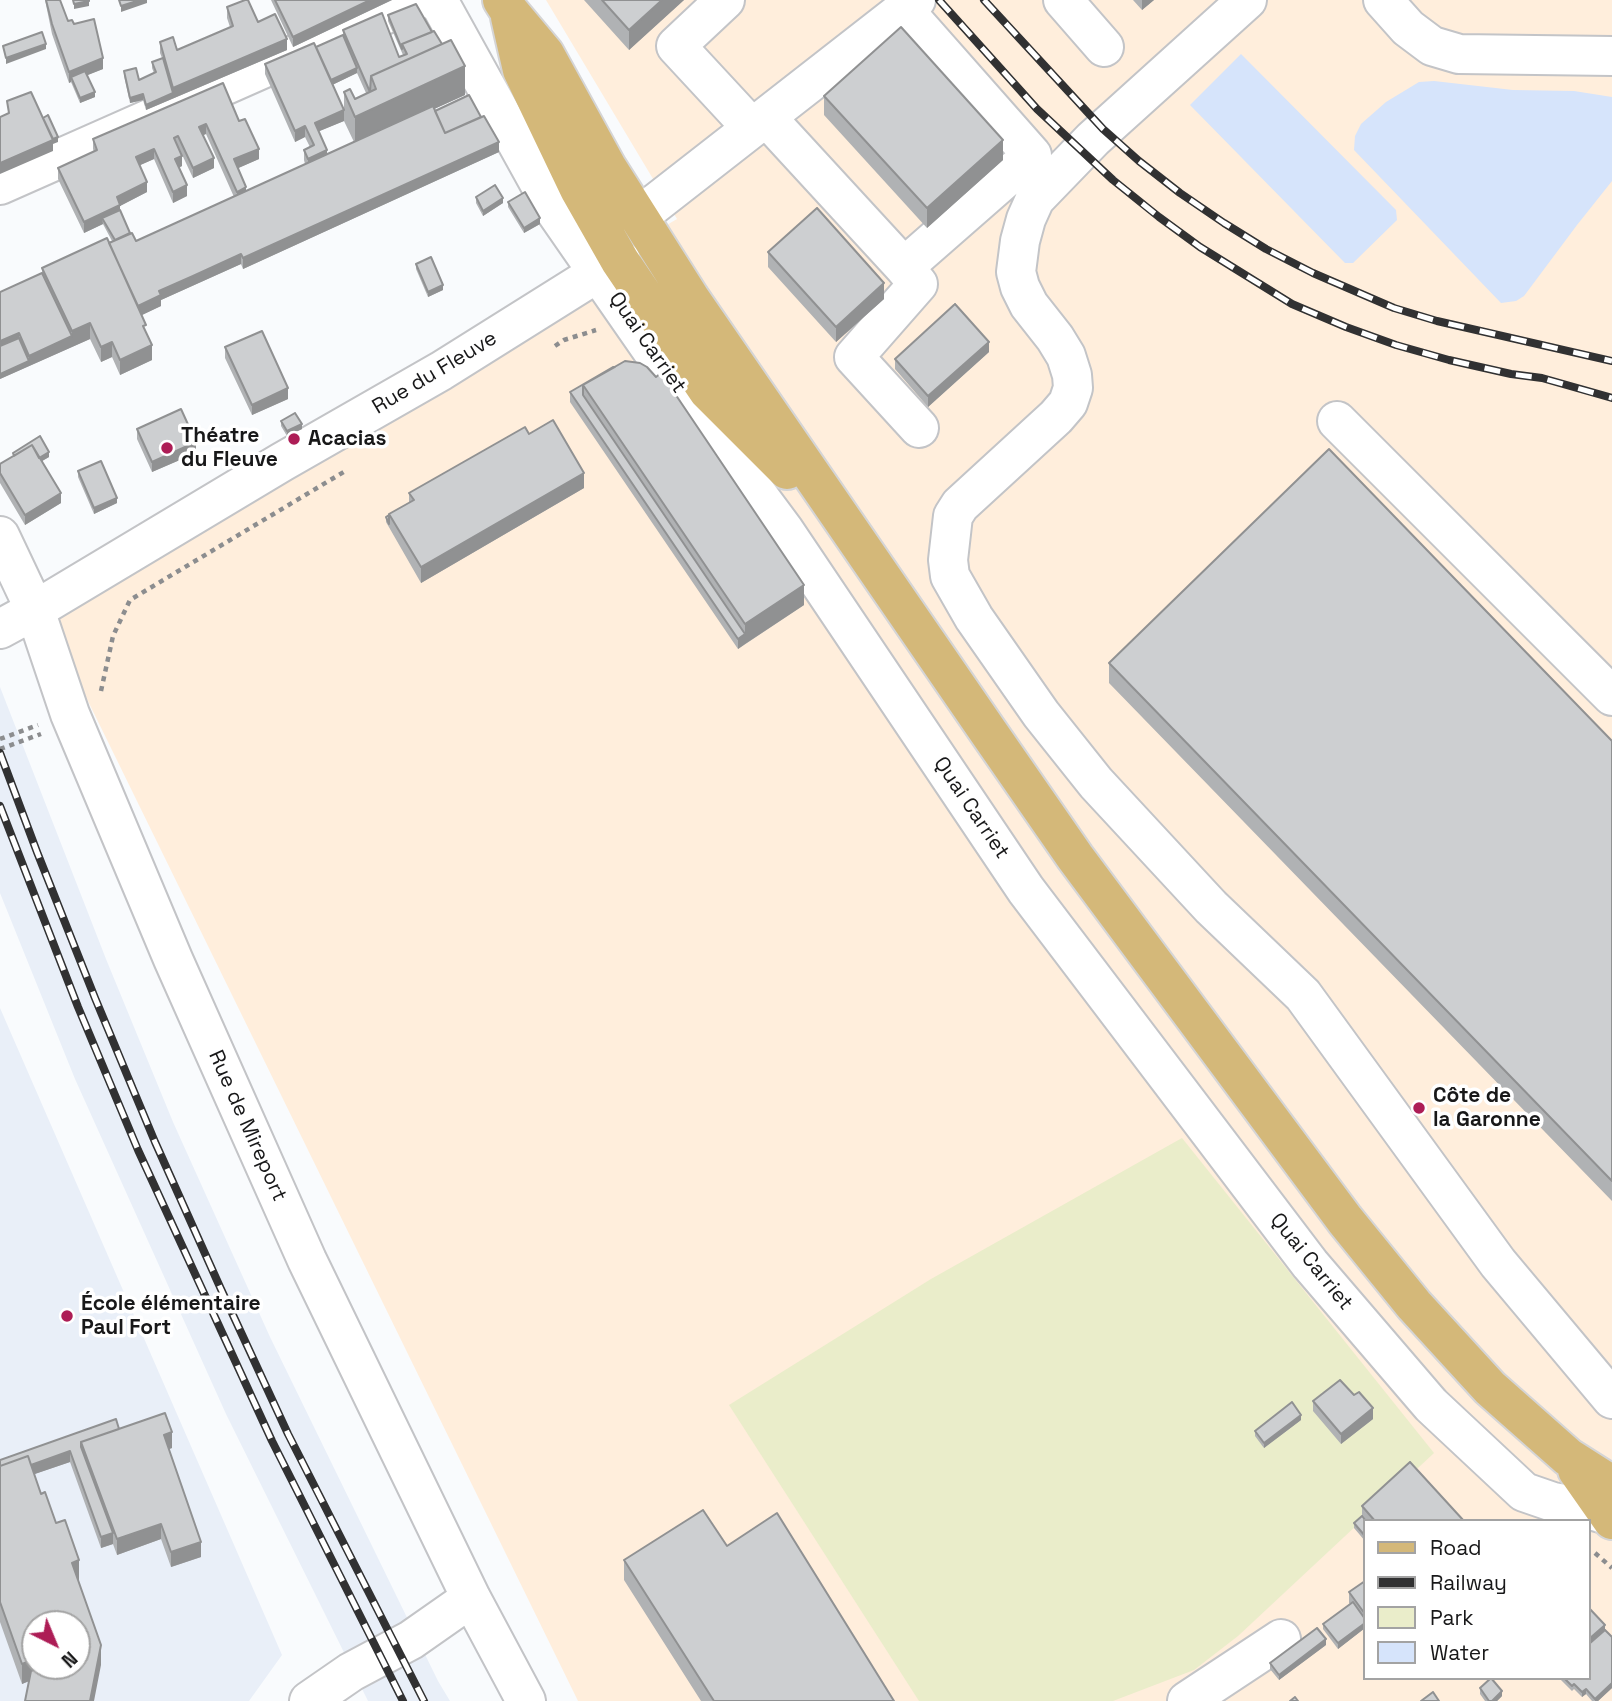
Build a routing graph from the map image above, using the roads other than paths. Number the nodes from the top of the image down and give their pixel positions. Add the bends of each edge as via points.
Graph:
1 (418, 0) edge
2 (438, 0) edge
3 (725, 0) edge
4 (1063, 0) edge
5 (1247, 0) edge
6 (1383, 0) edge
7 (506, 6) edge
8 (896, 7) edge
9 (1104, 47) dead end
10 (1612, 56) edge
11 (759, 123) junction
12 (0, 185) edge
13 (645, 229) junction
14 (609, 267) junction
15 (904, 267) junction
16 (1337, 421) dead end
17 (919, 428) dead end
18 (853, 535) junction
19 (0, 537) edge
20 (35, 610) junction
21 (0, 629) edge
22 (1612, 696) edge
23 (1031, 700) junction
24 (987, 730) junction
25 (1612, 1399) edge
26 (1611, 1507) edge
27 (471, 1598) junction
28 (1281, 1639) dead end
29 (309, 1701) edge
30 (526, 1701) edge
31 (1187, 1701) edge

1 - 12 street
2 - 14 street, Quai Carriet via 553,208
3 - 11 street via 676,46
4 - 9 street
5 - 23 street via 1081,151 1035,199 1026,219 1016,272 1020,287 1066,356 1073,388 1056,417 960,505 953,516 948,560 958,593
6 - 10 street via 1432,46 1460,54
7 - 13 main road, Quai Carriet via 545,54
7 - 14 main road, Quai Carriet via 522,70 579,189
8 - 11 street, Rue du Fleuve
8 - 15 street via 1032,155
11 - 13 street, Rue du Fleuve
11 - 15 street
13 - 14 street, Rue du Fleuve
13 - 18 main road, Quai Carriet
14 - 18 main road, Quai Carriet via 708,391
14 - 20 street, Rue du Fleuve
14 - 26 street, Quai Carriet via 627,313 784,530 1026,890 1310,1264 1431,1405 1524,1492 1583,1508
15 - 17 street via 918,284 854,357
16 - 22 street
18 - 24 main road, Quai Carriet
19 - 20 street, Rue de Mireport
20 - 21 street, Rue du Fleuve
20 - 27 street, Rue de Mireport via 57,724 173,959 307,1260
23 - 24 street
23 - 25 street via 1096,783 1211,907 1303,995 1498,1263
24 - 26 main road, Quai Carriet via 1075,857 1353,1231 1490,1388 1568,1457
27 - 29 street
27 - 30 street, Rue de Mireport
28 - 31 street

